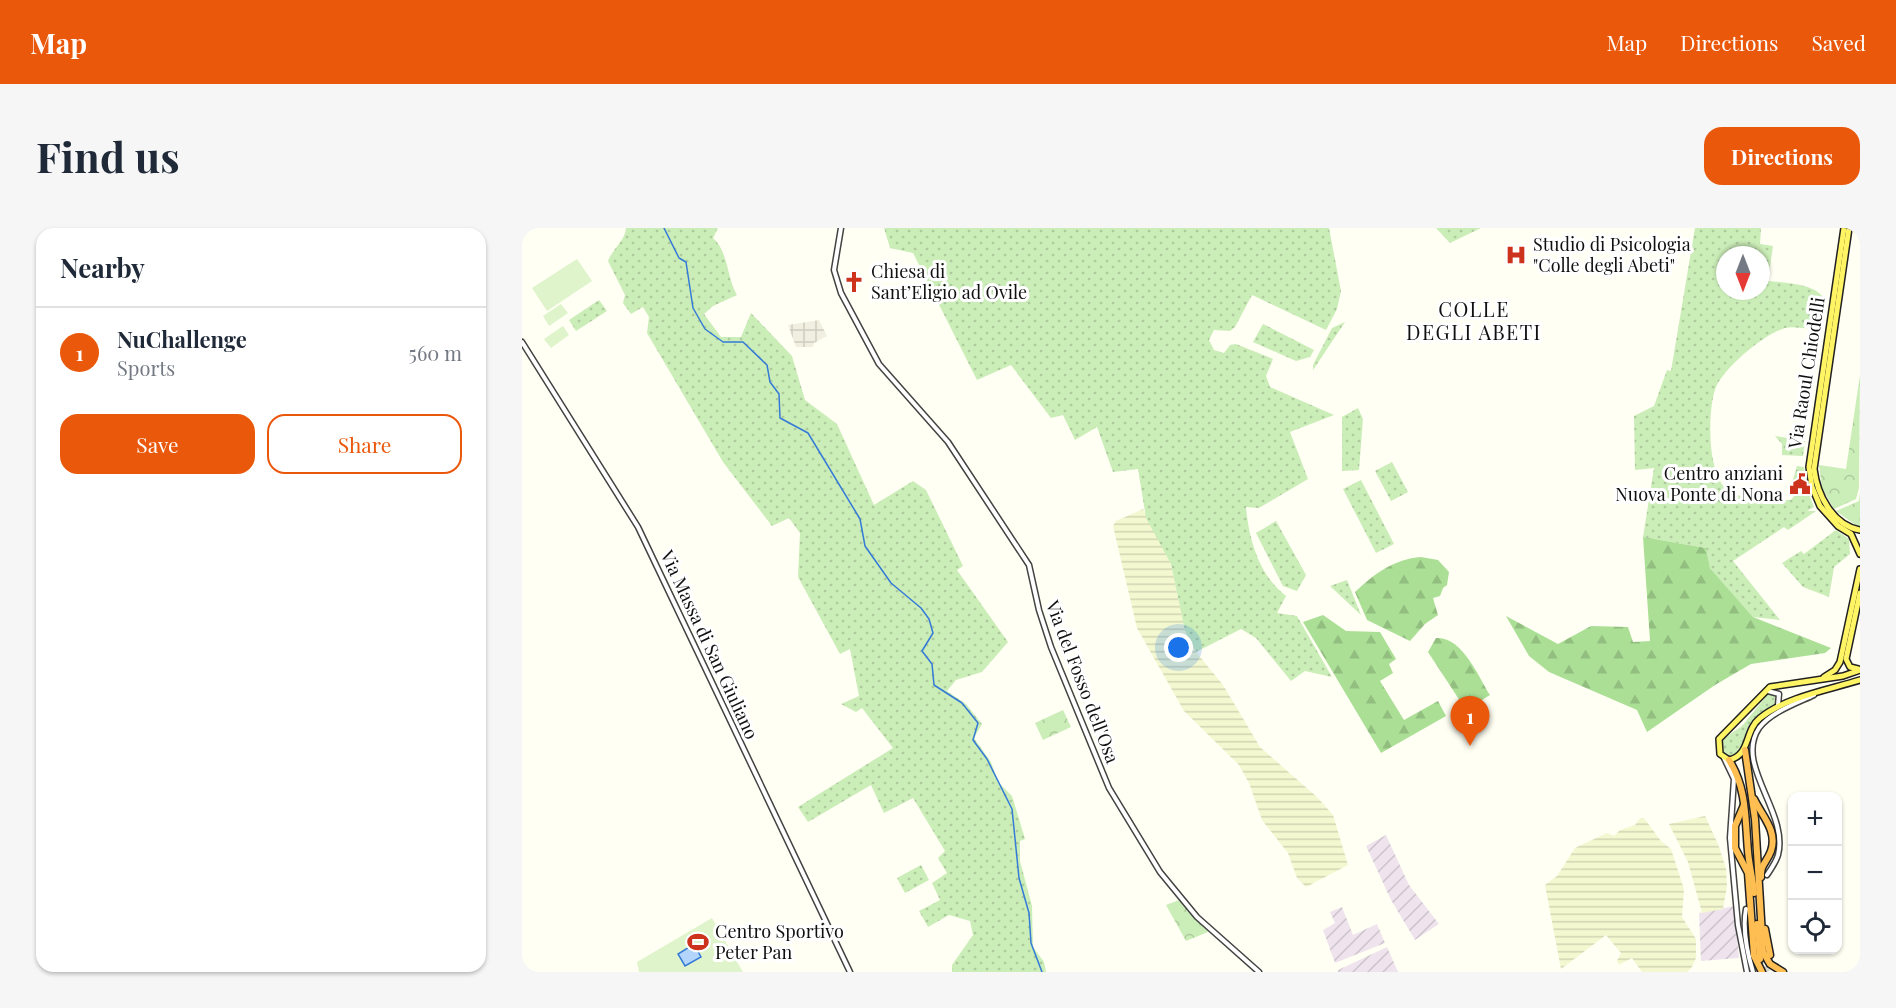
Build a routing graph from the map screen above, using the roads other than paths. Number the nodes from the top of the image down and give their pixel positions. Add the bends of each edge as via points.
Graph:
1 (841, 228) edge
2 (1844, 228) edge
3 (1849, 228) edge
4 (522, 342) edge
5 (1860, 531) edge
6 (1854, 542) junction
7 (1860, 554) edge
8 (1860, 569) edge
9 (1860, 593) edge
10 (1846, 646) junction
11 (1844, 656) junction
12 (1860, 669) edge
13 (1860, 680) edge
14 (1810, 681) junction
15 (1762, 693) junction
16 (1815, 694) junction
17 (1773, 710) junction
18 (1745, 750) junction
19 (1726, 759) junction
20 (1752, 793) junction
21 (1745, 801) junction
22 (1767, 875) dead end
23 (1746, 909) dead end
24 (1770, 955) dead end
25 (1760, 959) tunnel mouth
26 (850, 972) edge
27 (1259, 972) edge
28 (1746, 972) edge
29 (1753, 972) edge
30 (1762, 972) edge
31 (1783, 972) edge

1 - 27 street, Via del Fosso dell'Osa via 834,270 841,293 879,364 948,442 1028,562 1051,647 1113,794 1155,865 1194,914
2 - 6 main road, Via Raoul Chiodelli via 1809,467 1812,487 1821,506 1838,526 1851,534
3 - 5 main road, Via Raoul Chiodelli via 1814,469 1817,487 1828,508 1836,518
4 - 26 street, Via Massa di San Giuliano via 636,524
5 - 6 main road
6 - 7 main road, Via Raoul Chiodelli
8 - 10 main road
9 - 10 main road
10 - 11 main road
11 - 12 main road via 1850,667
11 - 14 main road via 1835,670
12 - 14 main road
13 - 16 main road
14 - 15 main road via 1774,685
15 - 17 street via 1772,690 1779,694 1780,701
15 - 19 main road via 1743,718 1719,739 1718,748
16 - 17 main road
16 - 22 street via 1766,721 1754,740 1753,760 1780,833 1779,854
17 - 18 main road via 1754,723
18 - 19 main road via 1738,757
18 - 20 highway
19 - 21 highway via 1738,774
19 - 28 street via 1734,779 1730,838
20 - 24 highway via 1771,832 1771,851 1761,873
20 - 31 highway via 1763,951 1770,964
21 - 25 highway
21 - 30 highway via 1736,825 1735,848 1747,871 1754,958
23 - 29 street via 1746,944

